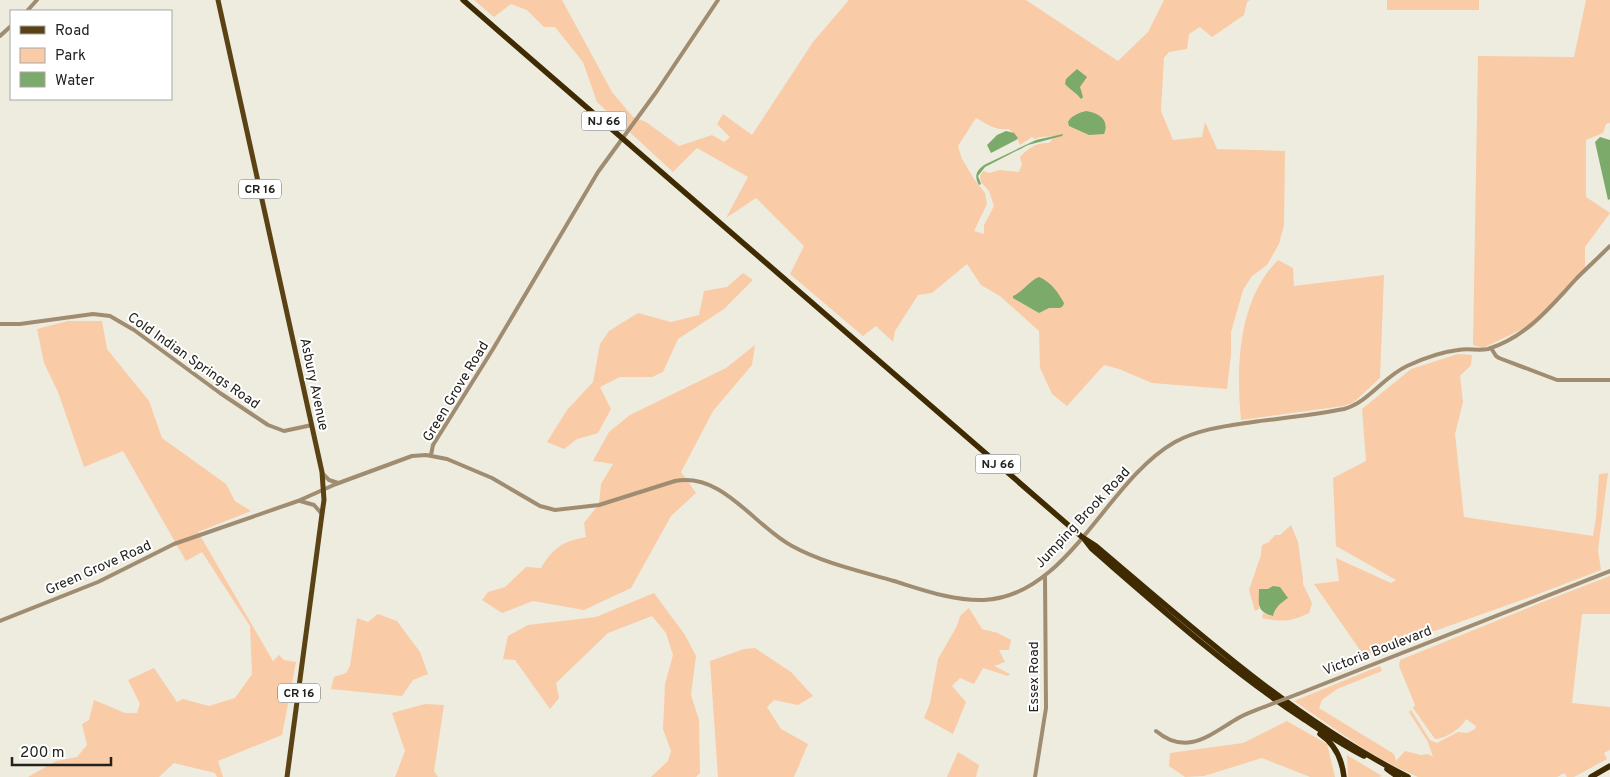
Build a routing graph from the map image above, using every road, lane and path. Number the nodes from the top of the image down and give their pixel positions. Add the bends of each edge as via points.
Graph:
1 (37, 0) edge
2 (218, 0) edge
3 (463, 0) edge
4 (718, 0) edge
5 (28, 10) edge
6 (10, 27) edge
7 (0, 36) edge
8 (623, 138) junction
9 (1610, 246) edge
10 (0, 324) edge
11 (1491, 348) junction
12 (1610, 380) edge
13 (312, 425) junction
14 (431, 455) junction
15 (322, 473) junction
16 (338, 483) junction
17 (323, 490) junction
18 (298, 501) junction
19 (322, 514) junction
20 (1082, 537) junction
21 (1610, 571) edge
22 (1045, 576) junction
23 (0, 620) edge
24 (1267, 694) junction
25 (1156, 731) dead end
26 (1357, 748) junction
27 (1373, 761) junction
28 (1610, 766) edge
29 (287, 777) edge
30 (1036, 777) edge
31 (1344, 777) edge
32 (1398, 777) edge
33 (1408, 777) edge
34 (1591, 777) edge

1 - 5 street
2 - 13 main road, Asbury Avenue / CR 16
3 - 8 highway, NJ 66
4 - 8 street, Green Grove Road
6 - 7 street
8 - 14 street, Green Grove Road via 579,203
8 - 20 highway, NJ 66
9 - 11 street, Jumping Brook Road via 1538,320
10 - 13 street, Cold Indian Springs Road via 93,314 110,316 268,425 282,431
11 - 12 street via 1499,358 1558,380
11 - 20 street, Jumping Brook Road via 1458,350 1411,364 1384,381 1363,400 1344,410 1214,428 1177,442 1136,475
13 - 15 main road, Asbury Avenue / CR 16
14 - 16 street, Green Grove Road via 407,457
14 - 22 street, Jumping Brook Road via 488,476 536,504 555,510 599,505 675,481 702,482 724,494 782,540 803,552 940,594 977,600 1010,596
15 - 16 street
15 - 17 main road, Asbury Avenue / CR 16
16 - 17 street, Green Grove Road
17 - 18 street, Green Grove Road
17 - 19 main road, Asbury Avenue / CR 16
18 - 19 street via 314,505
18 - 23 street, Green Grove Road via 174,544 98,582
19 - 29 main road, Asbury Avenue / CR 16
20 - 22 street, Jumping Brook Road
20 - 24 highway, NJ 66 via 1186,631
20 - 26 highway, NJ 66 via 1242,669
21 - 25 street, Victoria Boulevard, bridge via 1242,716 1194,742 1173,741
22 - 30 street, Essex Road via 1046,708
24 - 27 highway, NJ 66
24 - 31 highway via 1329,741 1339,756
26 - 27 highway, NJ 66
26 - 33 highway
27 - 32 highway, NJ 66
28 - 34 highway

